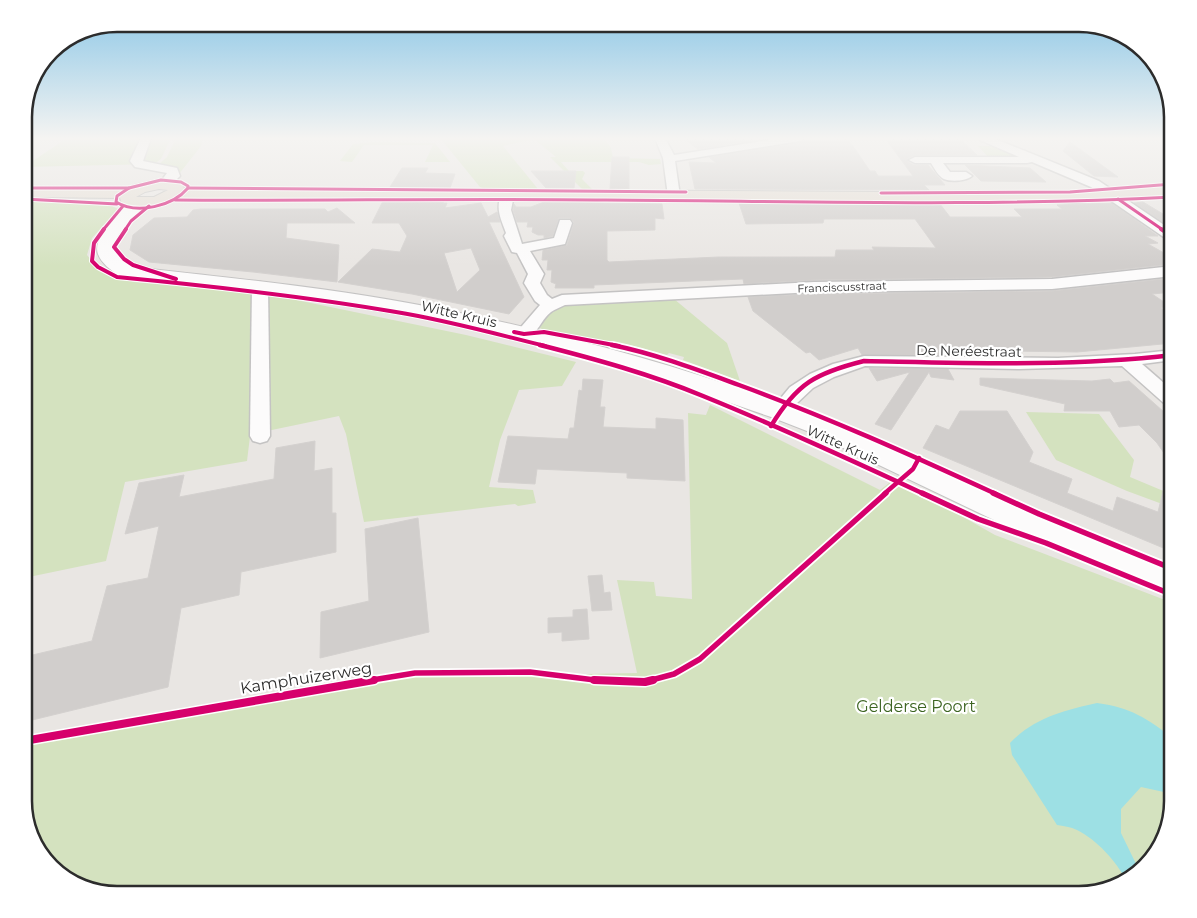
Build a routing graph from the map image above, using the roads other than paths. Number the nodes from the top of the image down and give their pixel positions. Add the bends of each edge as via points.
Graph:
1 (172, 181) edge
2 (672, 181) edge
3 (1088, 181) edge
4 (170, 188) junction
5 (33, 192) edge
6 (1164, 192) edge
7 (508, 195) junction
8 (674, 196) junction
9 (1114, 196) junction
10 (135, 198) junction
11 (565, 223) dead end
12 (1164, 231) edge
13 (521, 248) junction
14 (1164, 272) edge
15 (260, 287) junction
16 (550, 305) junction
17 (524, 334) junction
18 (1164, 356) edge
19 (1128, 362) junction
20 (1164, 393) edge
21 (780, 411) junction
22 (260, 436) dead end
23 (1164, 580) edge

1 - 4 street
2 - 8 street
3 - 9 street
4 - 7 main road
4 - 10 main road via 160,200
5 - 10 main road
6 - 9 main road
7 - 8 main road
7 - 13 street via 504,214 516,249
8 - 9 main road
9 - 12 street
10 - 15 main road, Witte Kruis via 104,247 106,256 115,265 126,272 142,275
11 - 13 street via 560,241
13 - 16 street via 536,274 532,283 541,298
14 - 16 street, Franciscusstraat via 1060,284 736,290 562,300
15 - 17 main road, Witte Kruis via 434,314
15 - 22 street
16 - 17 street
17 - 21 main road, Witte Kruis via 651,368
18 - 19 street, De Neréestraat
19 - 20 street
19 - 21 street, De Neréestraat via 864,361 839,367 814,379 792,394
21 - 23 main road, Witte Kruis

